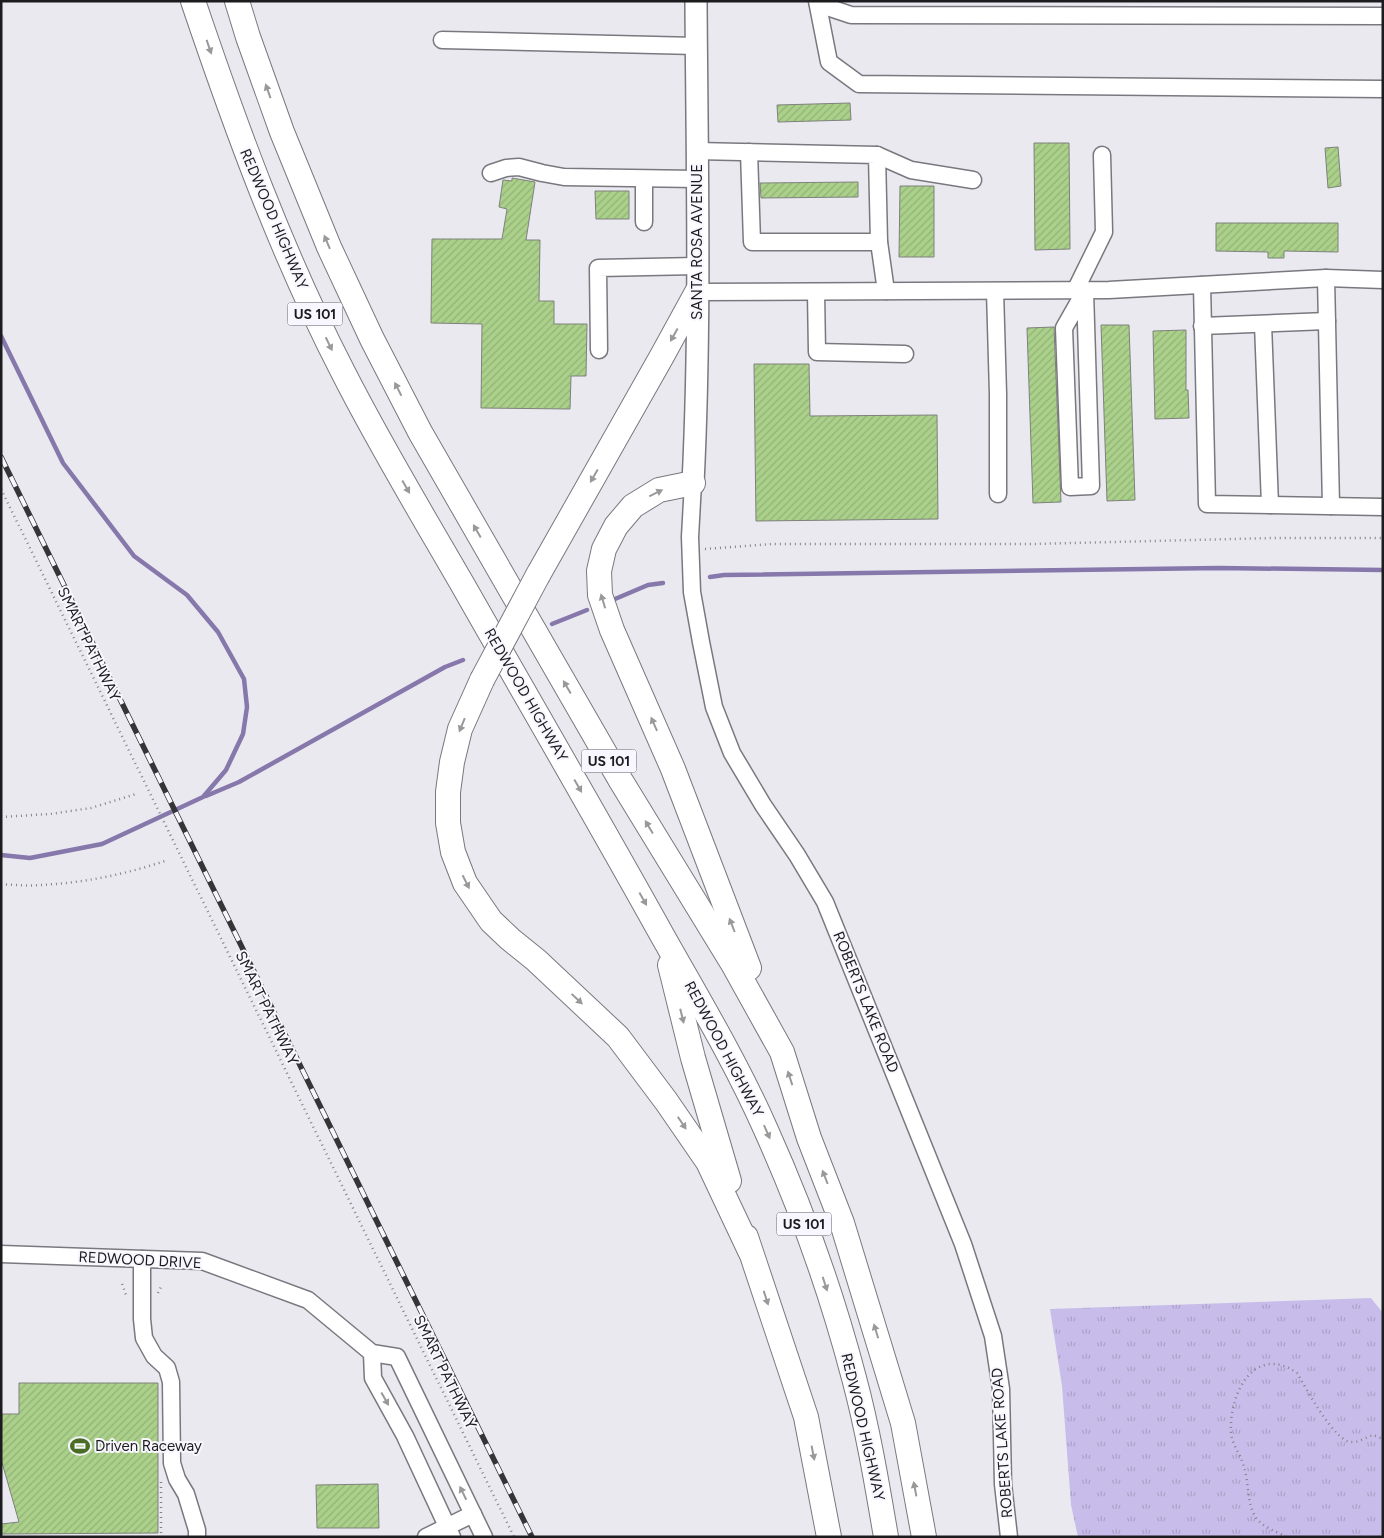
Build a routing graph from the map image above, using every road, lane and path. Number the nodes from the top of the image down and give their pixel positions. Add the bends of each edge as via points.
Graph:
1 (193, 1) edge
2 (237, 1) edge
3 (696, 1) edge
4 (818, 2) edge
5 (1383, 16) edge
6 (442, 40) dead end
7 (696, 46) junction
8 (1383, 90) edge
9 (696, 151) junction
10 (749, 152) junction
11 (877, 155) junction
12 (1102, 155) dead end
13 (491, 173) dead end
14 (644, 178) junction
15 (696, 179) junction
16 (973, 180) dead end
17 (644, 222) dead end
18 (879, 242) junction
19 (697, 266) junction
20 (1326, 278) junction
21 (1383, 280) edge
22 (1202, 285) junction
23 (886, 291) junction
24 (995, 291) junction
25 (1080, 291) junction
26 (697, 292) junction
27 (816, 292) junction
28 (1327, 320) junction
29 (1263, 324) junction
30 (1202, 326) junction
31 (599, 350) dead end
32 (905, 354) dead end
33 (693, 483) junction
34 (1, 489) edge
35 (998, 494) dead end
36 (1270, 505) junction
37 (1331, 506) junction
38 (1383, 507) edge
39 (1383, 538) edge
40 (690, 544) junction
41 (136, 794) dead end
42 (1, 817) edge
43 (168, 860) dead end
44 (1, 884) edge
45 (662, 935) junction
46 (782, 1052) junction
47 (750, 1251) junction
48 (1, 1254) edge
49 (142, 1259) junction
50 (372, 1353) junction
51 (1383, 1439) edge
52 (473, 1514) junction
53 (450, 1532) edge
54 (197, 1537) edge
55 (426, 1537) edge
56 (484, 1537) edge
57 (514, 1537) edge
58 (829, 1537) edge
59 (886, 1537) edge
60 (924, 1537) edge
61 (1008, 1537) edge
62 (1286, 1537) edge

1 -> 45 highway, REDWOOD HIGHWAY / US 101 via 260,189 343,372
46 -> 2 highway, US 101 via 420,432 329,247 282,132
3 - 7 main road, SANTA ROSA AVENUE
4 - 5 street via 851,15
4 - 8 street via 829,62 859,84
6 - 7 street
7 - 9 main road, SANTA ROSA AVENUE
9 - 10 street
9 - 15 main road, SANTA ROSA AVENUE
10 - 11 street
10 - 18 street via 752,242
11 - 16 street via 911,170
11 - 18 street
12 - 25 street via 1104,232
13 - 14 street via 519,167 564,177
14 - 15 street
14 - 17 street
15 - 19 main road, SANTA ROSA AVENUE
18 - 23 street
19 - 26 main road, SANTA ROSA AVENUE
19 - 31 street via 598,268
20 - 21 street
20 - 22 street
20 - 28 street
22 - 25 street
22 - 30 street
23 - 24 street
23 - 27 street
24 - 25 street
24 - 35 street
25 - 25 street via 1091,486 1070,487 1064,328
26 - 27 street
26 - 33 main road, SANTA ROSA AVENUE
26 -> 47 highway, bridge via 482,680 460,729 452,762 448,822 453,852 466,883 491,920 618,1037 708,1162
27 - 32 street via 817,352
28 - 29 street
28 - 37 street
29 - 30 street
29 - 36 street
30 - 36 street via 1206,504
33 - 40 street, ROBERTS LAKE ROAD
46 -> 33 highway via 669,760 600,595 599,571 604,549 616,526 633,506 659,490
34 - 57 path, SMART PATHWAY
36 - 37 street
37 - 38 street
39 - 40 path via 1032,544
40 - 61 street, ROBERTS LAKE ROAD via 692,592 714,707 732,754 825,902 963,1244 993,1336 1001,1389
41 - 42 path via 92,808
43 - 44 path via 101,879 40,886
45 -> 47 highway via 693,1058
45 -> 59 highway, REDWOOD HIGHWAY / US 101 via 735,1065 815,1251 854,1378
60 -> 46 highway, US 101 via 900,1414 842,1223 809,1138
47 -> 58 highway via 806,1417
48 - 49 street, REDWOOD DRIVE
49 - 50 street, REDWOOD DRIVE via 202,1261 308,1300
49 - 54 street via 144,1338 154,1356 167,1368 171,1382 172,1464 186,1494
52 -> 50 street via 397,1357
50 -> 53 street via 373,1378 405,1436
51 - 62 path via 1373,1435 1356,1442 1341,1439 1297,1373 1288,1367 1277,1363 1265,1364 1248,1374 1234,1404 1232,1438 1244,1466 1255,1517
52 - 53 street
52 - 56 street
53 - 55 street

